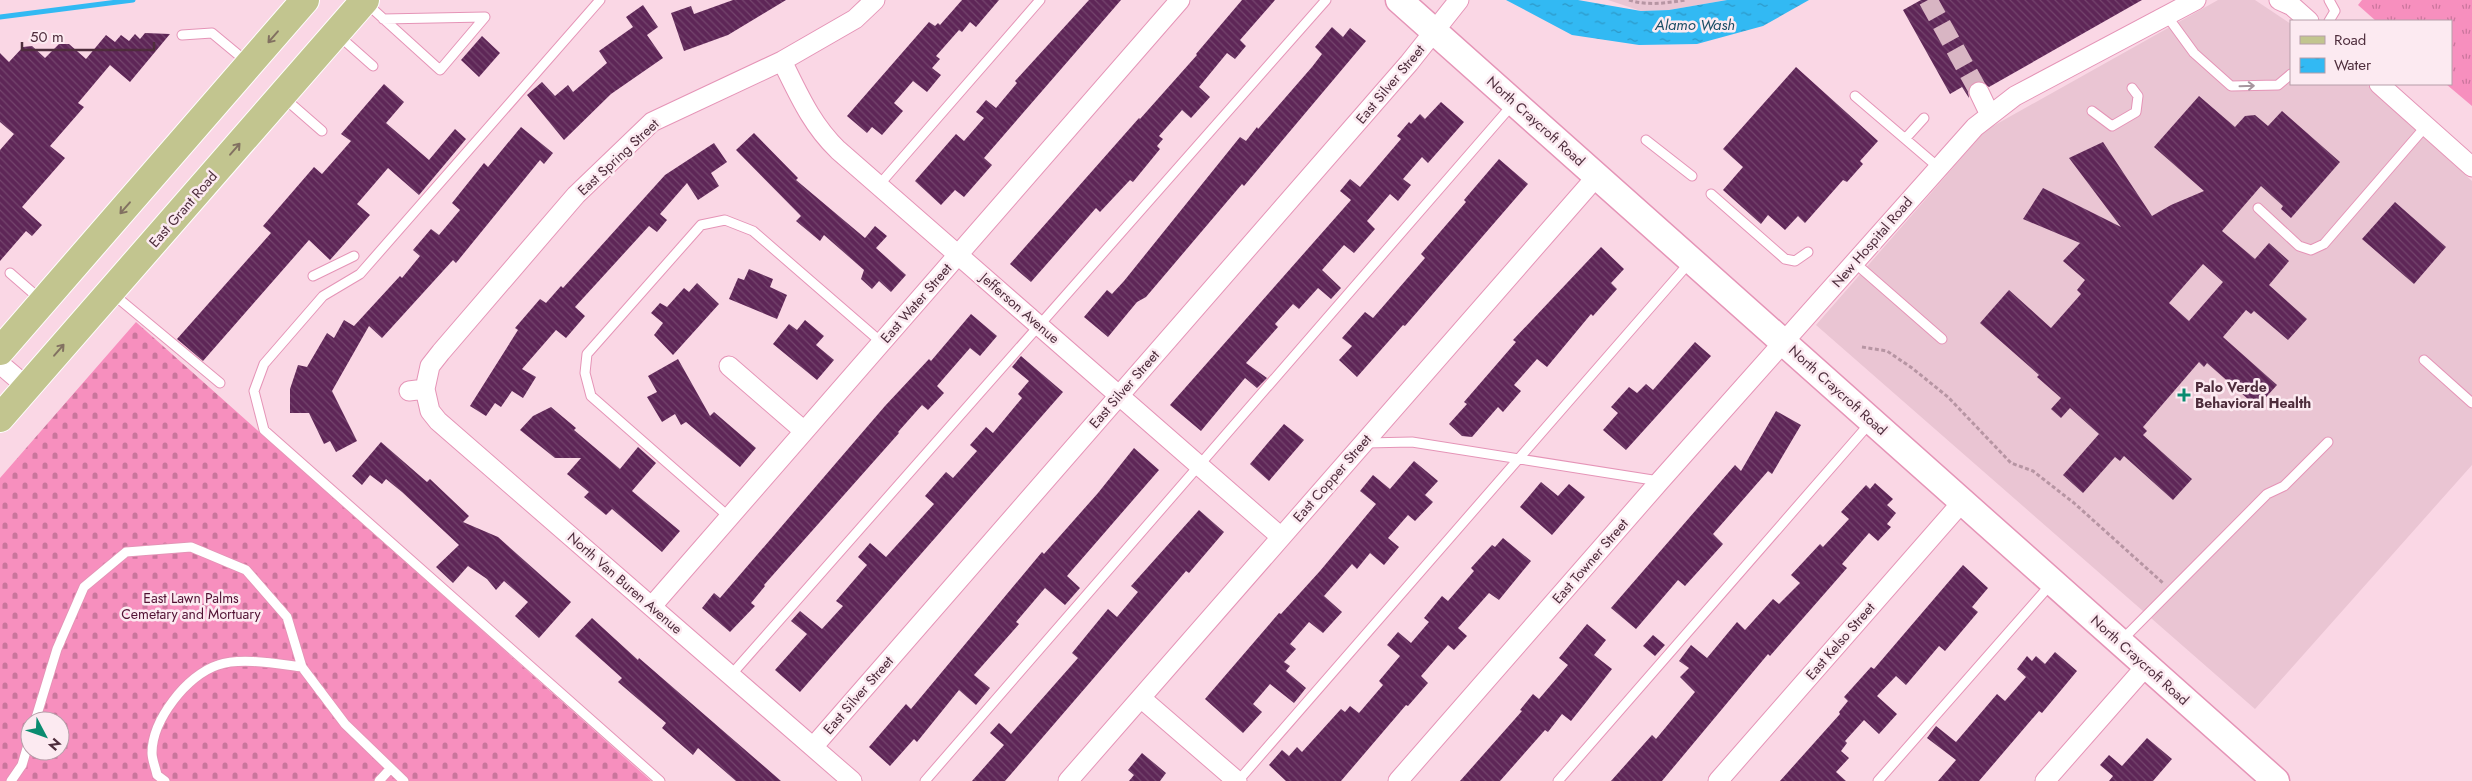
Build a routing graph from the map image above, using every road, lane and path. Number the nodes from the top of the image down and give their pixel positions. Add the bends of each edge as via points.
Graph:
1 (305, 0) edge
2 (600, 0) edge
3 (876, 0) edge
4 (1040, 0) edge
5 (1180, 0) edge
6 (1326, 0) edge
7 (1399, 0) edge
8 (1459, 0) edge
9 (1629, 0) edge
10 (1686, 0) edge
11 (2196, 0) edge
12 (2279, 0) edge
13 (2329, 0) edge
14 (371, 7) edge
15 (2167, 16) junction
16 (2308, 20) edge
17 (2330, 20) edge
18 (1434, 31) junction
19 (336, 33) junction
20 (182, 35) dead end
21 (782, 60) junction
22 (249, 64) junction
23 (374, 66) dead end
24 (2290, 75) edge
25 (2380, 85) edge
26 (2132, 88) dead end
27 (1979, 92) tunnel mouth
28 (282, 96) junction
29 (1855, 96) dead end
30 (1515, 102) junction
31 (2092, 111) dead end
32 (1990, 115) junction
33 (1924, 118) dead end
34 (2426, 126) junction
35 (322, 131) dead end
36 (1646, 140) dead end
37 (1905, 140) junction
38 (1938, 167) junction
39 (2472, 167) edge
40 (1597, 176) junction
41 (1692, 176) dead end
42 (879, 185) junction
43 (1711, 194) dead end
44 (2258, 208) dead end
45 (1808, 252) dead end
46 (958, 255) junction
47 (354, 256) dead end
48 (1692, 260) junction
49 (1854, 263) junction
50 (10, 273) dead end
51 (313, 276) dead end
52 (110, 292) junction
53 (43, 301) junction
54 (1038, 324) junction
55 (1942, 339) dead end
56 (881, 342) junction
57 (1783, 342) junction
58 (1862, 347) dead end
59 (0, 351) edge
60 (2424, 360) dead end
61 (0, 364) edge
62 (729, 366) dead end
63 (220, 384) dead end
64 (27, 387) junction
65 (417, 390) joint
66 (1119, 395) junction
67 (2472, 403) edge
68 (0, 418) edge
69 (1872, 421) junction
70 (804, 431) junction
71 (2328, 442) dead end
72 (1363, 443) junction
73 (1519, 458) junction
74 (1200, 466) junction
75 (1660, 482) junction
76 (1962, 501) junction
77 (729, 517) junction
78 (1281, 537) junction
79 (2053, 582) junction
80 (2171, 591) junction
81 (652, 606) junction
82 (2120, 642) junction
83 (2147, 665) junction
84 (302, 667) junction
85 (731, 675) junction
86 (1141, 698) junction
87 (38, 711) edge
88 (813, 747) junction
89 (23, 761) edge
90 (390, 768) junction
91 (11, 781) edge
92 (165, 781) edge
93 (379, 781) edge
94 (404, 781) edge
95 (660, 781) edge
96 (852, 781) edge
97 (925, 781) edge
98 (1068, 781) edge
99 (1238, 781) edge
100 (1398, 781) edge
101 (1558, 781) edge
102 (1718, 781) edge
103 (1878, 781) edge
104 (2045, 781) edge
105 (2276, 781) edge

1 -> 22 main road
2 - 95 lane via 360,274 323,296 264,364 254,391 264,430
3 - 21 street, East Spring Street via 854,19
4 - 42 lane
5 - 46 street, East Water Street
6 - 54 lane
7 - 18 main road, North Craycroft Road
8 - 18 street, East Silver Street
9 - 10 path via 1662,4
11 - 15 street, New Hospital Road
12 - 16 street
13 - 17 lane via 2335,11
14 - 14 lane via 440,70 485,17 466,18
14 - 19 main road, East Grant Road
15 -> 24 lane via 2194,53 2231,86 2278,85
15 - 32 street, New Hospital Road via 2014,96
18 - 30 main road, North Craycroft Road
18 - 66 street, East Silver Street
19 - 23 lane
19 - 28 main road, East Grant Road
20 - 22 lane via 212,33
21 - 42 street, Jefferson Avenue via 817,127
21 - 65 street, East Spring Street via 652,122 576,195 441,352
22 -> 53 main road
25 - 34 street
26 - 31 lane via 2138,96 2136,112 2112,126
27 - 32 street
28 - 35 lane
52 -> 28 main road, East Grant Road
29 - 37 lane
30 - 40 main road, North Craycroft Road
30 - 74 lane
32 - 38 street, New Hospital Road
33 - 37 lane
34 - 39 street
34 - 44 lane via 2324,244 2311,250 2299,246
36 - 41 lane
37 - 38 lane
38 - 49 street, New Hospital Road
40 - 48 main road, North Craycroft Road
40 - 72 street, East Copper Street
42 - 46 street, Jefferson Avenue
43 - 45 lane via 1785,259 1795,261
46 - 54 street, Jefferson Avenue
46 - 56 street, East Water Street
47 - 51 lane
48 - 57 main road, North Craycroft Road
48 - 73 lane
49 - 55 lane
49 - 57 street, New Hospital Road
50 - 53 lane
52 - 63 lane
64 -> 52 main road, East Grant Road
53 - 59 main road
54 - 66 street, Jefferson Avenue
54 - 85 lane
56 - 70 street, East Water Street
56 - 77 lane via 753,231 725,220 700,224 593,346 587,354 585,373 590,396
57 - 69 main road, North Craycroft Road
57 - 75 street, East Towner Street
58 - 80 path via 1887,351 1912,368 1948,397 2011,463 2033,471 2074,503
60 - 67 lane
61 - 64 street
62 - 70 street
64 - 68 main road, East Grant Road
65 - 81 street, North Van Buren Avenue via 438,421
66 - 74 street, Jefferson Avenue
66 - 88 street, East Silver Street
69 - 76 main road, North Craycroft Road
69 - 101 lane
70 - 77 street, East Water Street
71 - 80 lane via 2284,486 2266,494
72 - 73 lane via 1412,442
72 - 78 street, East Copper Street
73 - 75 lane
73 - 99 lane
74 - 78 street, Jefferson Avenue
74 - 97 lane
75 - 100 street, East Towner Street
76 - 79 main road, North Craycroft Road
76 - 102 street, East Kelso Street
77 - 81 street, East Water Street
78 - 86 street, East Copper Street
79 - 82 main road, North Craycroft Road
79 - 103 lane
80 - 82 lane
81 - 85 street, North Van Buren Avenue
82 - 83 main road, North Craycroft Road
83 - 104 street
83 - 105 main road, North Craycroft Road
84 - 87 lane via 287,617 246,570 191,547 126,552 84,588 57,648
84 - 90 lane via 346,724
84 - 92 lane via 258,662 218,665 186,683 160,720 152,753 157,775
85 - 88 street, North Van Buren Avenue
86 - 98 street, East Copper Street
86 - 99 street
88 - 96 street, North Van Buren Avenue
89 - 91 lane
90 - 93 lane
90 - 94 lane

